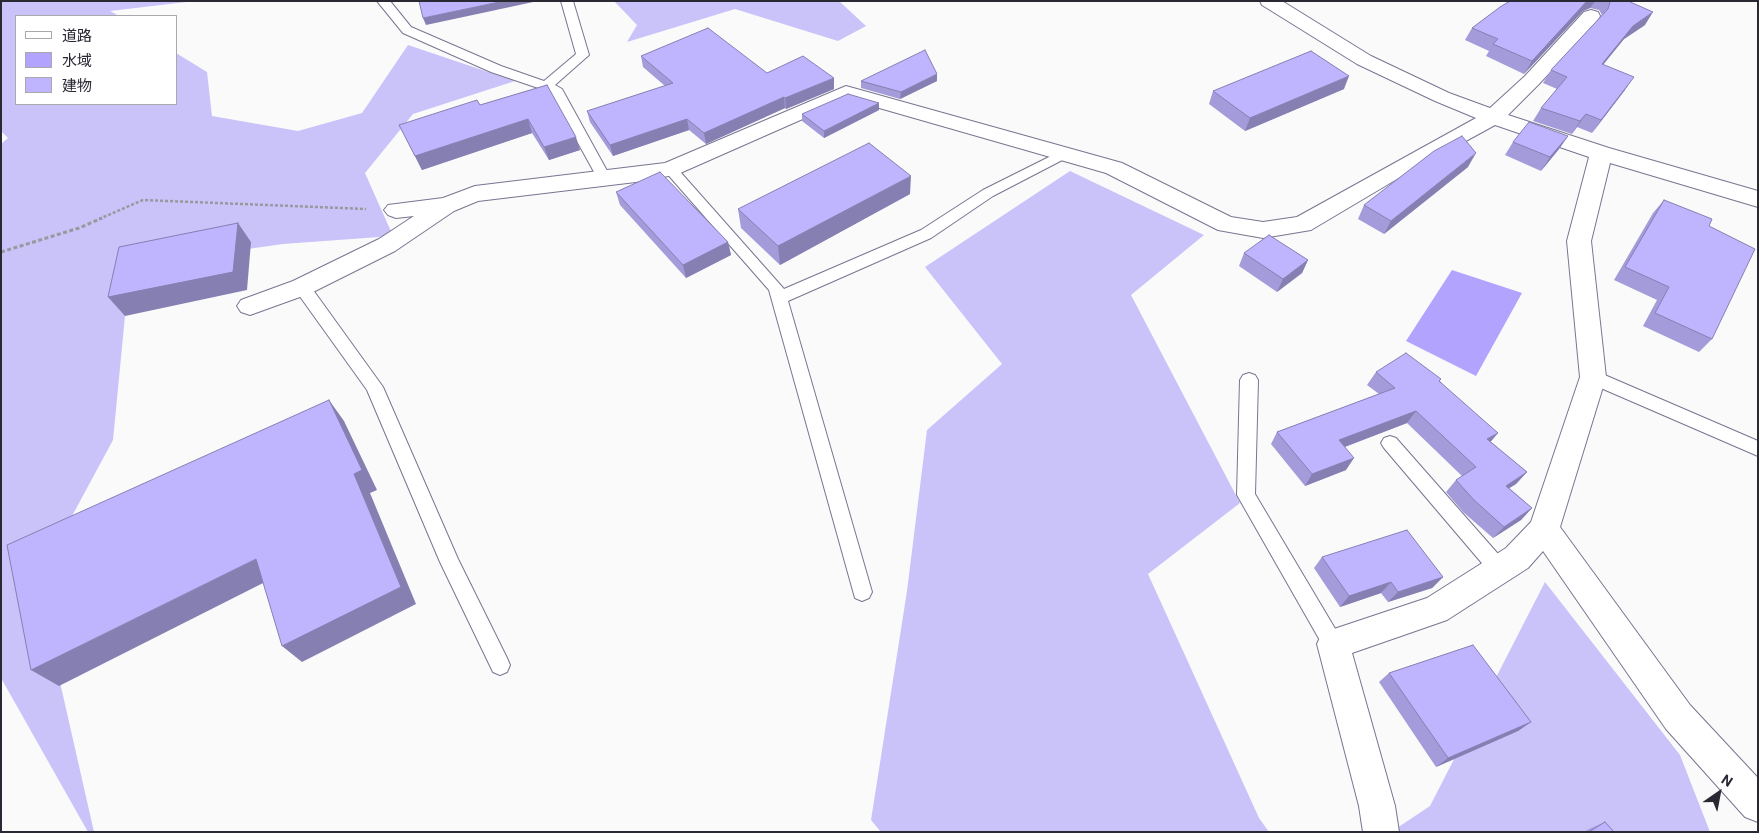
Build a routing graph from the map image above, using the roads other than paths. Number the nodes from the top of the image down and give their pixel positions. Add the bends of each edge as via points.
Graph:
1 (383, 1) edge
2 (567, 1) edge
3 (1269, 1) edge
4 (1591, 16) dead end
5 (546, 86) junction
6 (1493, 117) junction
7 (1065, 153) junction
8 (1601, 153) junction
9 (670, 169) junction
10 (604, 178) junction
11 (1758, 199) edge
12 (446, 205) junction
13 (396, 210) road end
14 (302, 287) junction
15 (779, 298) junction
16 (250, 306) dead end
17 (1593, 377) junction
18 (1248, 380) dead end
19 (1390, 442) dead end
20 (1758, 449) edge
21 (1544, 529) junction
22 (1499, 570) junction
23 (862, 592) dead end
24 (1333, 644) junction
25 (500, 665) dead end
26 (1758, 804) edge
27 (1381, 832) edge

1 - 5 lane via 407,30 496,69
2 - 5 lane via 584,55
3 - 6 street via 1364,60
4 - 6 street
5 - 10 lane via 555,89
6 - 7 street via 1303,224 1264,230 1226,224 1114,168
6 - 8 street
7 - 9 street via 846,92
7 - 15 lane via 988,193 926,234
8 - 11 street
8 - 17 street via 1579,242
9 - 10 street
9 - 15 lane via 776,288
10 - 12 street via 475,194
12 - 13 street
12 - 14 street via 387,245
14 - 16 street
14 - 25 lane via 374,387 450,562
15 - 23 lane
17 - 20 lane
17 - 21 street
18 - 24 lane via 1246,495
19 - 22 lane
21 - 22 street via 1517,558
21 - 26 street via 1678,717
22 - 24 street via 1436,610
24 - 27 street via 1377,806

